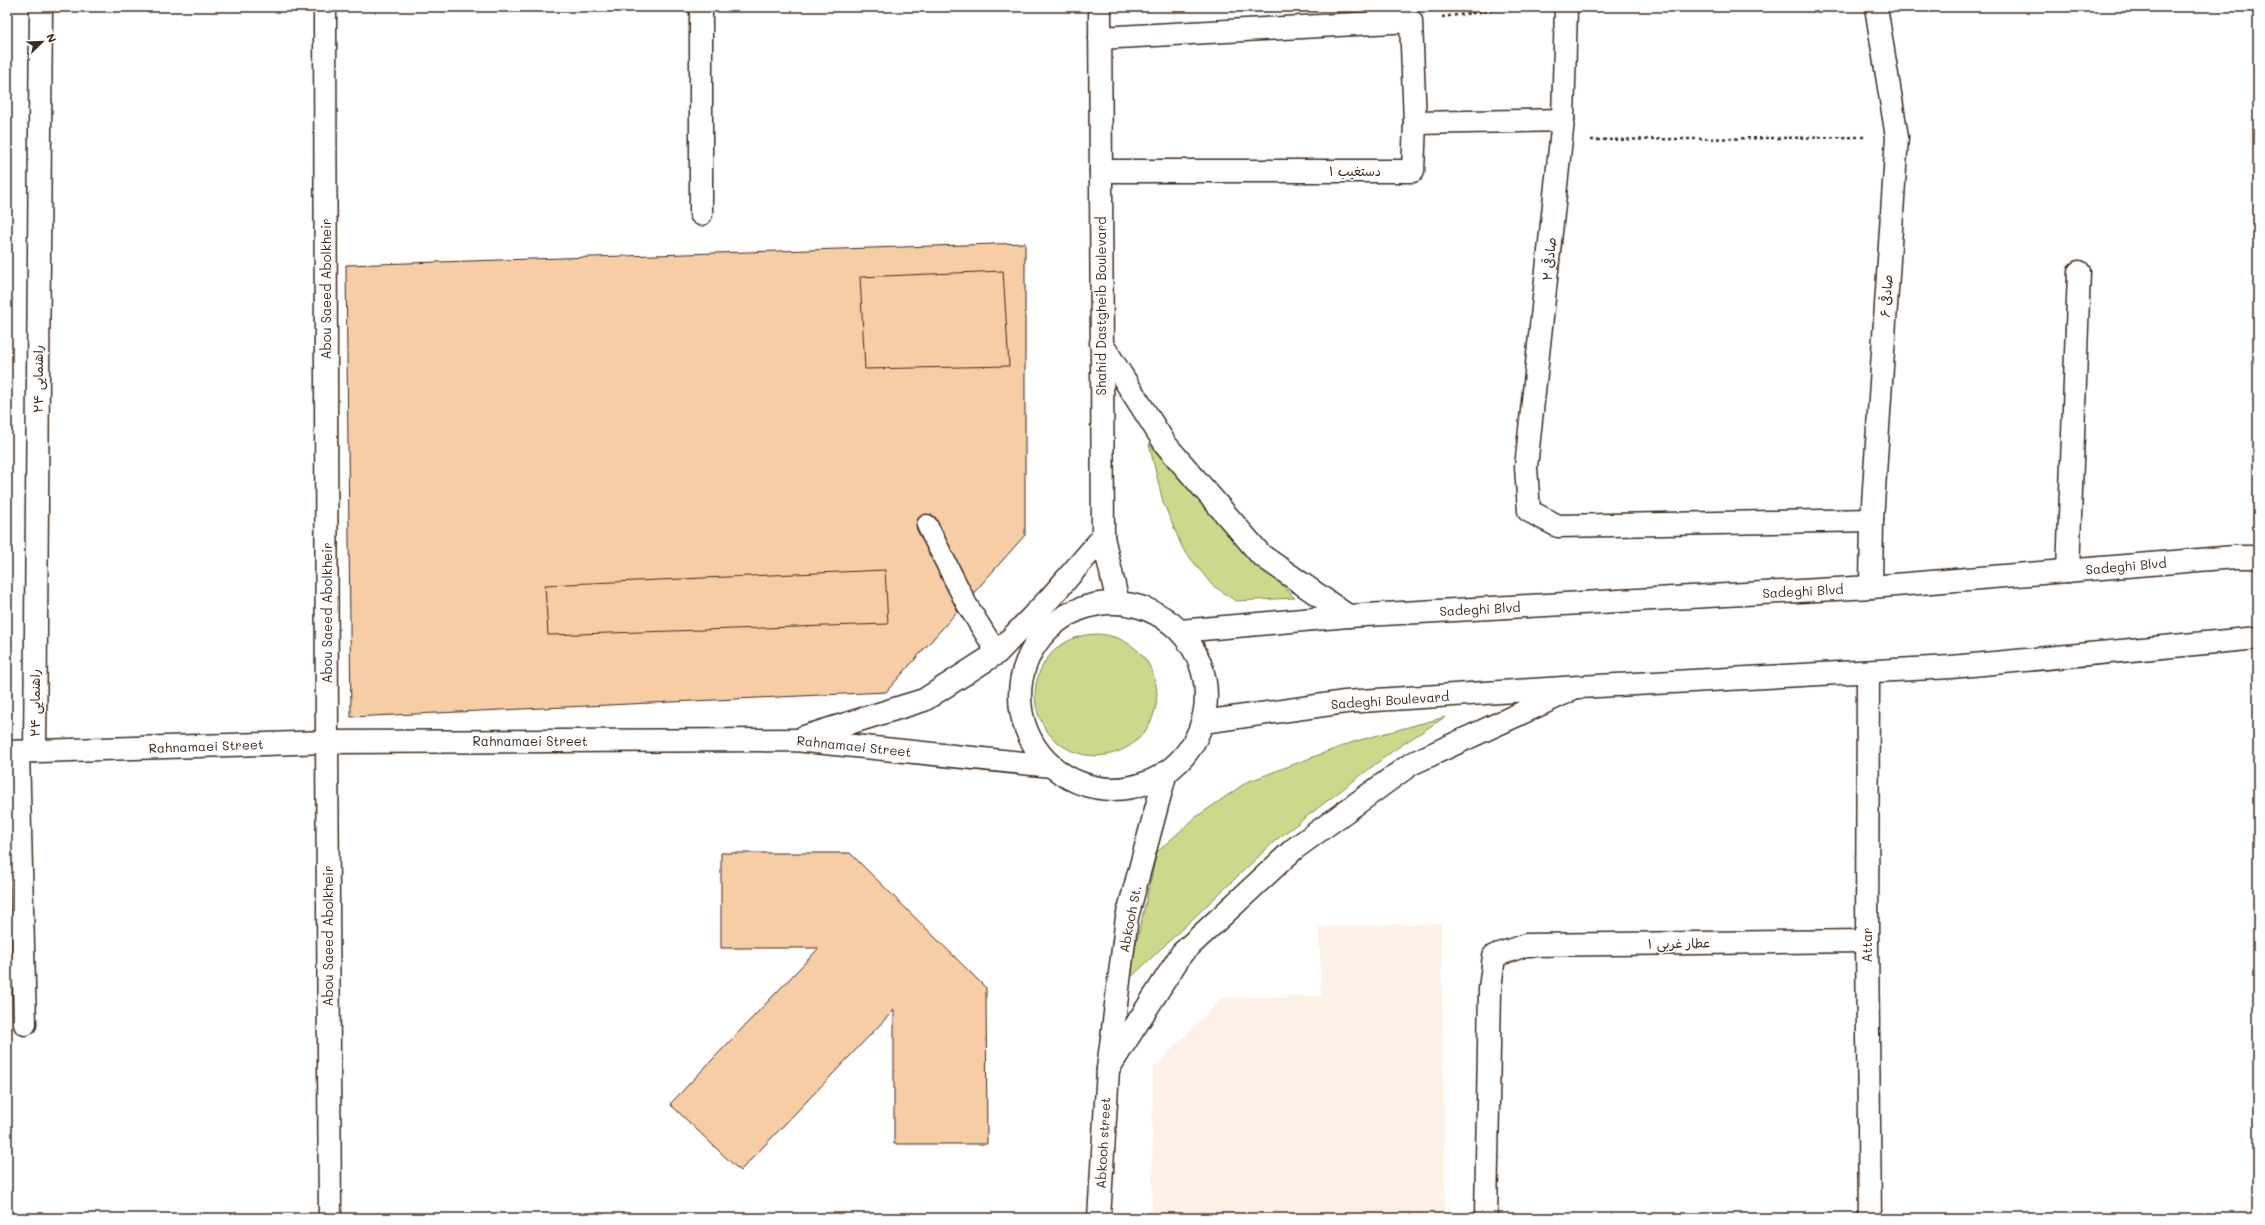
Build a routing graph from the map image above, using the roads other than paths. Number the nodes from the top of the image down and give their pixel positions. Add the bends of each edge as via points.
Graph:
1 (41, 7) edge
2 (325, 7) edge
3 (701, 7) edge
4 (1100, 7) edge
5 (1566, 7) edge
6 (1876, 7) edge
7 (1100, 38) junction
8 (1415, 123) junction
9 (1562, 130) junction
10 (1101, 171) junction
11 (701, 214) dead end
12 (2078, 272) dead end
13 (1101, 343) junction
14 (1872, 520) junction
15 (927, 525) dead end
16 (1102, 538) junction
17 (2258, 557) edge
18 (2068, 571) junction
19 (1871, 587) junction
20 (1118, 603) junction
21 (1348, 616) junction
22 (1180, 631) junction
23 (2258, 638) edge
24 (997, 653) junction
25 (1868, 672) junction
26 (1578, 687) junction
27 (1203, 722) junction
28 (795, 740) junction
29 (327, 742) junction
30 (20, 752) edge
31 (1052, 766) junction
32 (1166, 772) junction
33 (1867, 941) junction
34 (25, 1024) dead end
35 (1108, 1069) junction
36 (330, 1218) edge
37 (1099, 1218) edge
38 (1486, 1218) edge
39 (1870, 1218) edge

1 - 30 street, راهنمایی ۲۴
2 - 29 street, Abou Saeed Abolkheir
3 - 11 street
4 - 7 street, Shahid Dastgheib Boulevard
5 - 9 street, صادقی ۲
6 - 14 street, صادقی ۶ via 1896,137
7 - 8 street via 1411,21
7 - 10 street, Shahid Dastgheib Boulevard
8 - 9 street
8 - 10 street, دستغیب ۱ via 1413,171
9 - 14 street, صادقی ۲ via 1526,467 1529,511 1558,526
10 - 13 street, Shahid Dastgheib Boulevard
12 - 18 street
13 - 16 street, Shahid Dastgheib Boulevard
13 - 21 street via 1166,445 1261,555
14 - 19 street, صادقی ۶
15 - 24 lane via 966,603
16 - 20 street, Shahid Dastgheib Boulevard
16 - 24 street via 1051,597
17 - 18 street, Sadeghi Blvd
18 - 19 street, Sadeghi Blvd
19 - 21 street, Sadeghi Blvd
20 - 22 street via 1141,607
20 - 31 street via 1089,606 1063,617 1042,636 1027,661 1020,688 1022,717 1033,744
21 - 22 street
22 - 27 street via 1194,650 1204,673 1206,698
23 - 25 street via 1951,667
24 - 28 street via 924,700
25 - 26 street
25 - 33 street, Attar
26 - 27 street, Sadeghi Boulevard via 1345,702
26 - 35 street via 1411,764 1294,849 1182,953
27 - 32 street via 1189,750
28 - 29 street, Rahnamaei Street
28 - 31 street, Rahnamaei Street
29 - 30 street, Rahnamaei Street
29 - 36 street, Abou Saeed Abolkheir
30 - 34 street, راهنمایی ۲۴
31 - 32 street via 1077,783 1107,790 1139,787
32 - 35 street, Abkooh St. via 1128,917
33 - 38 street, عطار غربی ۱ via 1526,945 1494,956 1490,989
33 - 39 street, Attar
35 - 37 street, Abkooh street

